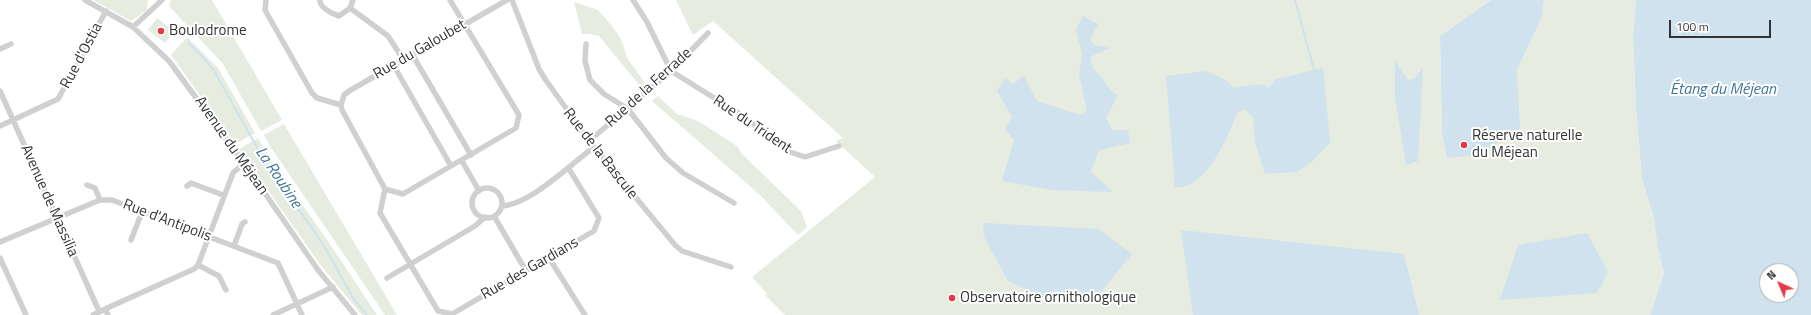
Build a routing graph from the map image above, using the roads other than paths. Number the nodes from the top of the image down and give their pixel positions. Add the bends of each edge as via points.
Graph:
1 (85, 0) edge
2 (266, 0) edge
3 (320, 0) edge
4 (353, 0) edge
5 (450, 0) edge
6 (507, 0) edge
7 (512, 0) edge
8 (633, 0) edge
9 (161, 1) edge
10 (350, 8) junction
11 (106, 11) junction
12 (465, 24) junction
13 (133, 27) junction
14 (708, 33) dead end
15 (11, 44) dead end
16 (586, 44) dead end
17 (0, 49) edge
18 (412, 54) junction
19 (403, 59) junction
20 (394, 66) junction
21 (671, 71) junction
22 (0, 91) edge
23 (341, 105) junction
24 (628, 109) junction
25 (13, 121) junction
26 (0, 126) edge
27 (589, 141) junction
28 (839, 146) dead end
29 (594, 147) junction
30 (471, 155) junction
31 (462, 161) junction
32 (244, 163) junction
33 (451, 166) junction
34 (568, 168) junction
35 (88, 185) dead end
36 (187, 186) dead end
37 (385, 189) junction
38 (479, 191) junction
39 (223, 195) junction
40 (100, 200) junction
41 (734, 203) dead end
42 (502, 206) junction
43 (142, 212) junction
44 (494, 216) junction
45 (57, 218) junction
46 (485, 218) junction
47 (245, 222) dead end
48 (208, 237) junction
49 (131, 240) dead end
50 (0, 242) edge
51 (234, 246) junction
52 (0, 258) edge
53 (549, 258) junction
54 (411, 264) junction
55 (198, 265) junction
56 (731, 267) dead end
57 (526, 271) junction
58 (387, 278) dead end
59 (333, 287) junction
60 (226, 290) dead end
61 (297, 304) junction
62 (104, 312) edge
63 (26, 315) edge
64 (93, 315) edge
65 (273, 315) edge
66 (302, 315) edge
67 (356, 315) edge
68 (585, 315) edge

1 - 11 street, Avenue du Méjean
2 - 23 street via 265,10 312,93 317,98
3 - 10 street via 321,5 334,15 339,16
4 - 10 street
5 - 12 street
6 - 12 street, Rue du Galoubet
7 - 27 street, Rue de la Bascule via 539,69
8 - 21 street
9 - 13 street
10 - 19 street via 388,36
11 - 13 street, Avenue du Méjean
11 - 25 street, Rue d'Ostia via 58,99
12 - 18 street, Rue du Galoubet
12 - 30 street via 519,115 516,128
13 - 32 street, Avenue du Méjean via 169,61
14 - 21 street, Rue de la Ferrade
15 - 17 street
16 - 24 street via 585,61 590,80 604,94
18 - 19 street, Rue du Galoubet
18 - 30 street
19 - 20 street, Rue du Galoubet
20 - 23 street, Rue du Galoubet via 349,91 344,95
20 - 33 street
21 - 24 street, Rue de la Ferrade
21 - 28 street, Rue du Trident via 743,116 790,152 805,157
22 - 25 street, Avenue de Massilia
23 - 37 street
24 - 27 street, Rue de la Ferrade
24 - 41 street via 666,158 683,173
25 - 26 street, Rue d'Ostia
25 - 45 street, Avenue de Massilia
27 - 29 street, Rue de la Bascule
29 - 34 street
29 - 56 street, Rue de la Bascule via 639,204 682,251
30 - 31 street
31 - 33 street
31 - 38 street
32 - 39 street via 233,173
32 - 59 street, Avenue du Méjean via 318,270
33 - 37 street via 403,194
34 - 42 street via 512,205
34 - 53 street, Rue des Gardians via 599,218 594,231
35 - 40 street via 95,188
36 - 39 street via 190,183
37 - 54 street, Rue des Gardians via 380,213
38 - 42 street via 493,190 500,196
38 - 46 street via 473,198 473,203 476,213
39 - 48 street
40 - 43 street, Rue d'Antipolis via 112,200
40 - 45 street
42 - 44 street
43 - 48 street, Rue d'Antipolis
43 - 49 street
44 - 46 street
44 - 57 street
45 - 50 street
45 - 62 street, Avenue de Massilia
46 - 54 street
47 - 51 street
48 - 51 street, Rue d'Antipolis
48 - 55 street
51 - 61 street, Rue d'Antipolis via 278,263
52 - 63 street
53 - 57 street, Rue des Gardians
53 - 68 street
54 - 57 street, Rue des Gardians via 438,311 452,314
54 - 58 street
55 - 60 street via 219,276
55 - 62 street
59 - 61 street
59 - 67 street, Avenue du Méjean
61 - 65 street
61 - 66 street, Rue d'Antipolis
62 - 64 street

